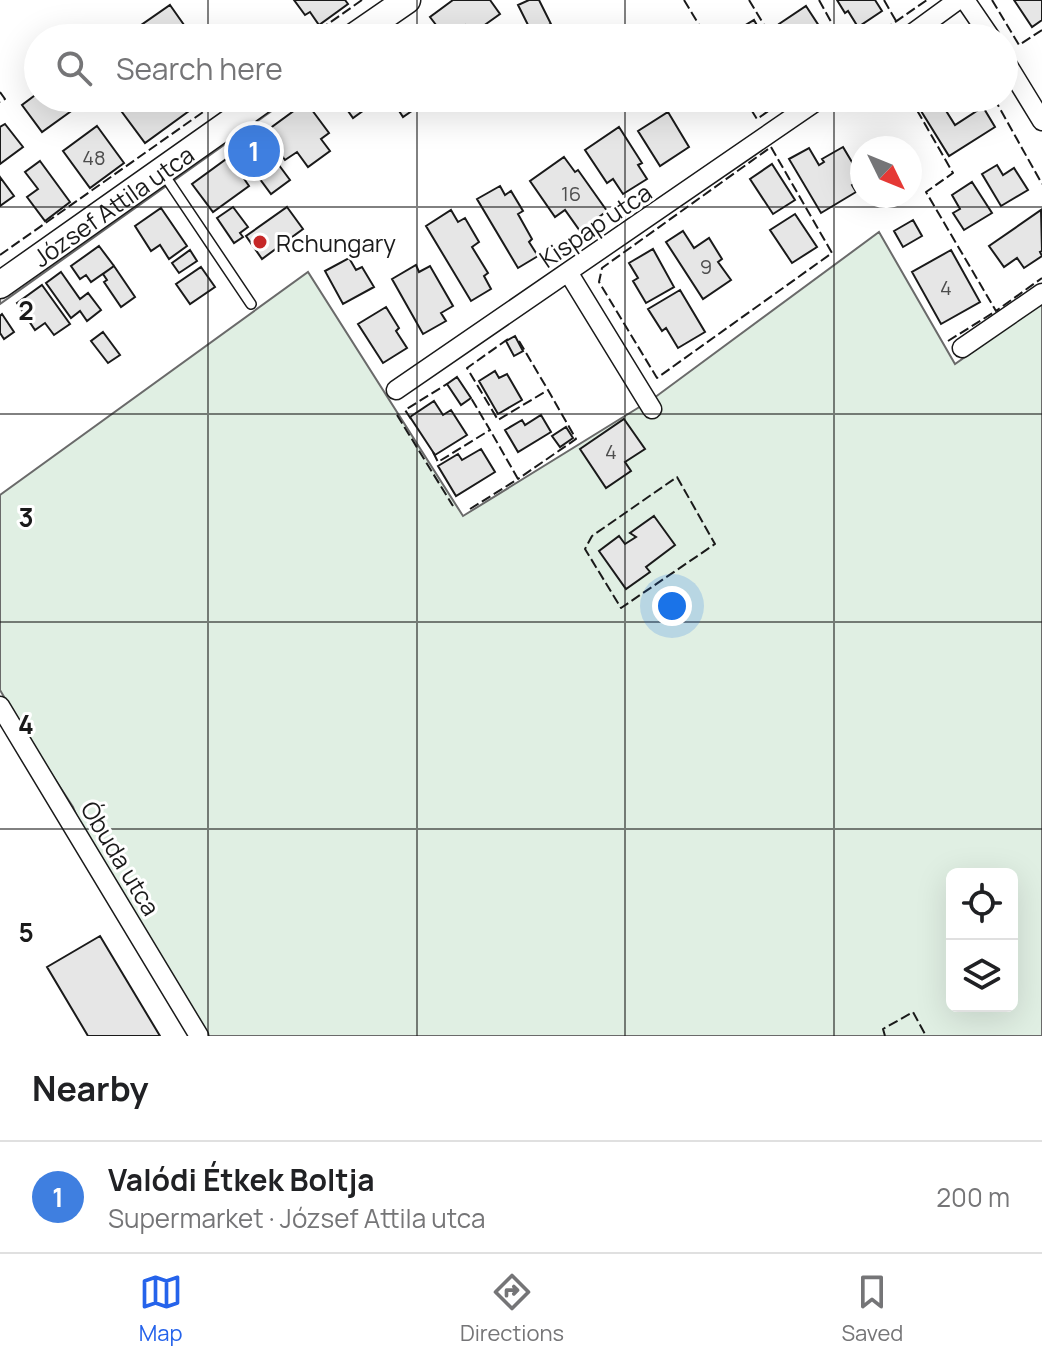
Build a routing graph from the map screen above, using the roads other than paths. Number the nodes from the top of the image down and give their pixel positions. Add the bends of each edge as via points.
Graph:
1 (407, 0) edge
2 (958, 0) edge
3 (965, 0) edge
4 (372, 24) edge
5 (925, 24) edge
6 (981, 24) edge
7 (1018, 82) edge
8 (245, 112) edge
9 (801, 112) edge
10 (1042, 121) edge
11 (161, 170) junction
12 (568, 272) junction
13 (0, 285) edge
14 (1042, 293) edge
15 (251, 304) dead end
16 (962, 348) dead end
17 (396, 390) dead end
18 (652, 409) dead end
19 (0, 706) edge
20 (199, 1036) edge

1 - 4 main road
2 - 5 street
3 - 6 street
7 - 10 street
8 - 11 main road, József Attila utca
9 - 12 street, Kispap utca
11 - 13 main road, József Attila utca
11 - 15 lane
12 - 17 street, Kispap utca
12 - 18 street
14 - 16 street
19 - 20 street, Óbuda utca

